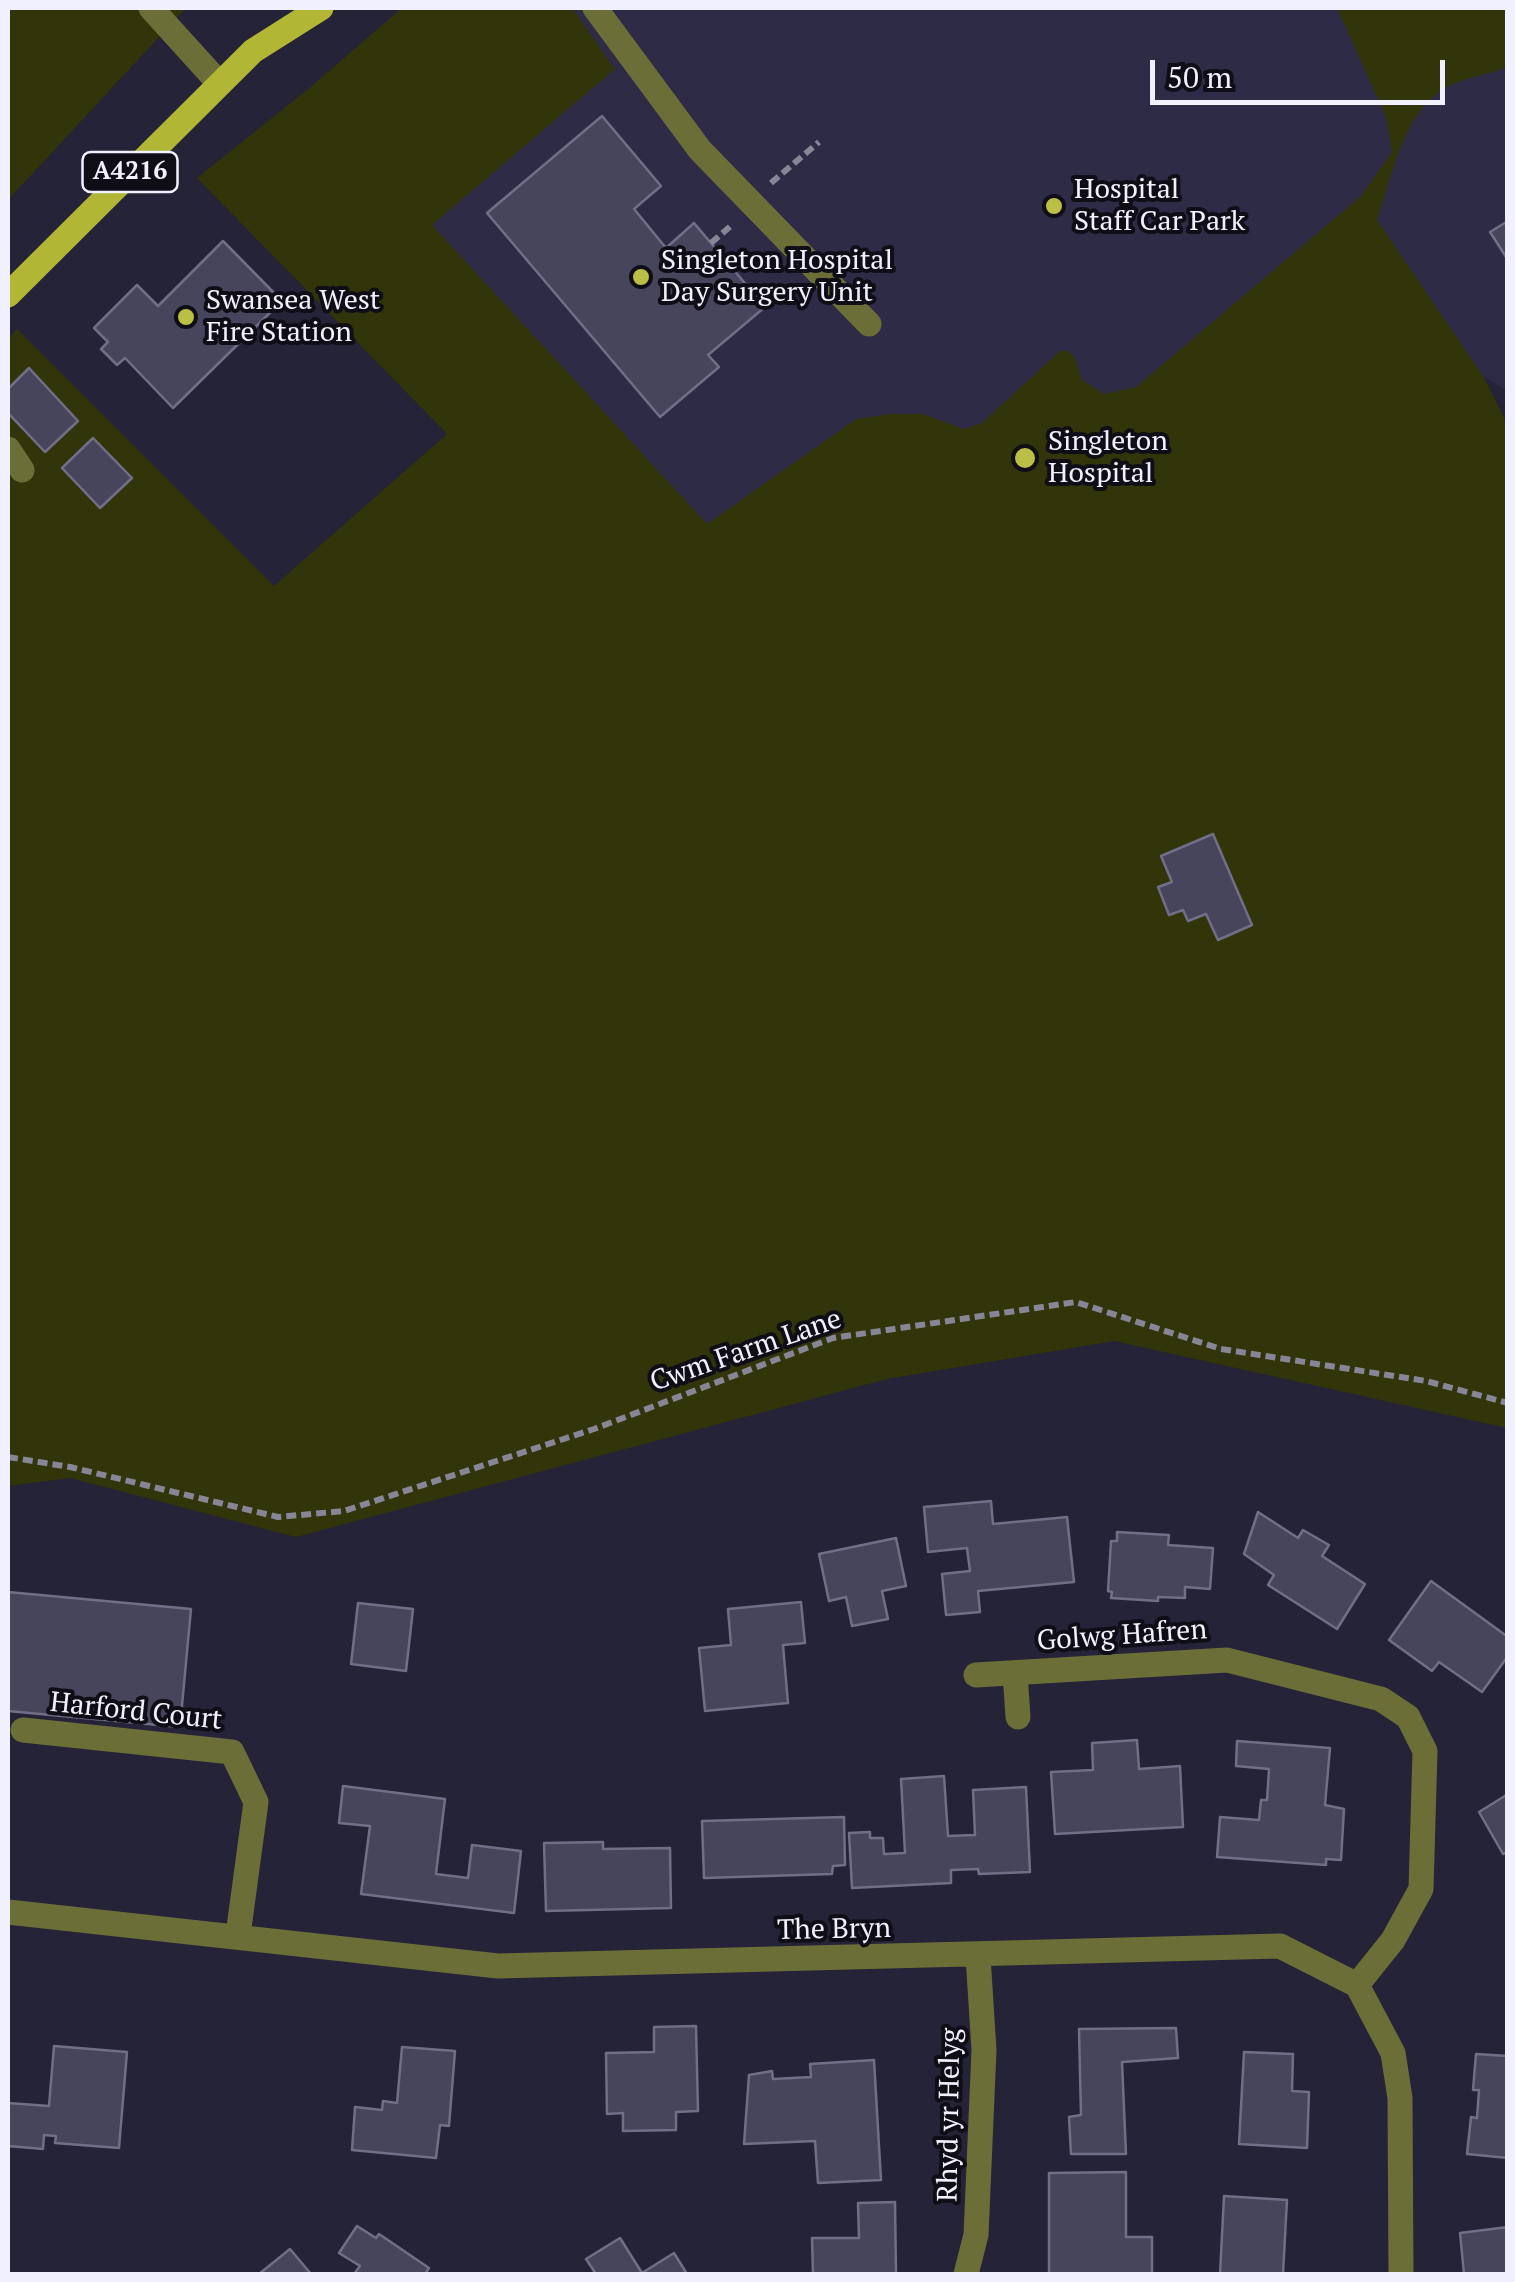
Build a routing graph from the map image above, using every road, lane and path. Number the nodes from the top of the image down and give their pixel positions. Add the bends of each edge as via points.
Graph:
1 (151, 8) edge
2 (285, 8) edge
3 (321, 8) edge
4 (595, 8) edge
5 (254, 51) junction
6 (219, 83) junction
7 (8, 295) edge
8 (869, 324) dead end
9 (1508, 1403) edge
10 (8, 1457) edge
11 (1016, 1673) junction
12 (976, 1676) dead end
13 (1018, 1718) dead end
14 (23, 1730) dead end
15 (8, 1912) edge
16 (238, 1936) junction
17 (978, 1956) junction
18 (1357, 1985) junction
19 (966, 2274) edge
20 (1400, 2274) edge

1 - 6 street
2 - 5 main road, A4216
3 - 5 main road, A4216
4 - 8 street via 700,150
5 - 6 main road, A4216
6 - 7 main road, A4216
9 - 10 path, Cwm Farm Lane via 1426,1380 1221,1349 1076,1302 833,1338 594,1429 344,1511 278,1517
11 - 12 street, Golwg Hafren
11 - 13 street, Golwg Hafren
11 - 18 street, Golwg Hafren via 1227,1660 1382,1699 1408,1717 1425,1752 1422,1889
14 - 16 street, Harford Court via 232,1752 256,1802
15 - 16 street, The Bryn
16 - 17 street, The Bryn via 498,1966
17 - 18 street, The Bryn via 1280,1946
17 - 19 street, Rhyd yr Helyg via 984,2050 976,2236
18 - 20 street via 1392,2053 1400,2098

